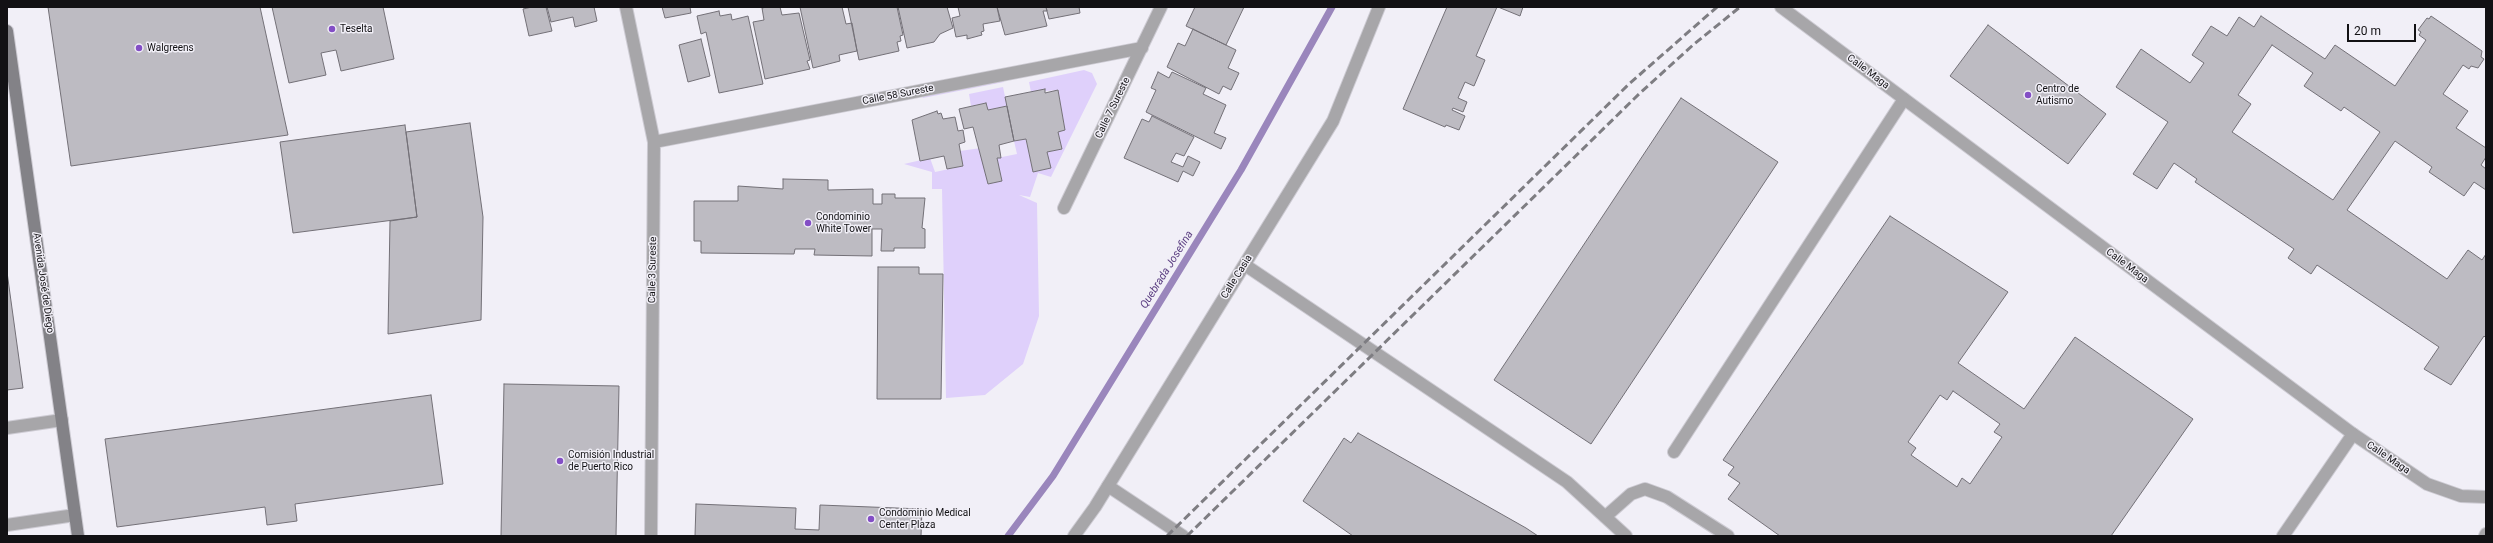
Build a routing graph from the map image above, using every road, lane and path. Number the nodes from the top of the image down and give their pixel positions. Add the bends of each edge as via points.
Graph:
1 (626, 7) edge
2 (1161, 7) edge
3 (1379, 7) edge
4 (1781, 7) edge
5 (7, 31) edge
6 (1142, 48) junction
7 (1904, 99) junction
8 (654, 142) junction
9 (1064, 208) dead end
10 (1245, 265) junction
11 (62, 420) junction
12 (7, 428) edge
13 (2353, 434) junction
14 (1674, 452) dead end
15 (1108, 486) junction
16 (2486, 498) edge
17 (76, 515) junction
18 (1605, 517) junction
19 (7, 525) edge
20 (78, 536) edge
21 (651, 536) edge
22 (1074, 536) edge
23 (1183, 536) edge
24 (1626, 536) edge
25 (1728, 536) edge
26 (2283, 536) edge

1 - 8 street, Calle 3 Sureste
2 - 6 street, Calle 7 Sureste
3 - 10 street, Calle Casia via 1333,121
4 - 7 street, Calle Maga
5 - 11 main road, Avenida José de Diego
6 - 8 street, Calle 58 Sureste
6 - 9 street, Calle 7 Sureste
7 - 13 street, Calle Maga
7 - 14 street
8 - 21 street, Calle 3 Sureste
10 - 15 street, Calle Casia
10 - 18 street via 1567,482
11 - 12 street
11 - 17 main road, Avenida José de Diego
13 - 16 street, Calle Maga via 2427,484 2461,496
13 - 26 street
15 - 22 street, Calle Casia
15 - 23 street
17 - 19 street
17 - 20 main road, Avenida José de Diego
18 - 24 street
18 - 25 street via 1631,494 1656,486 1667,497

